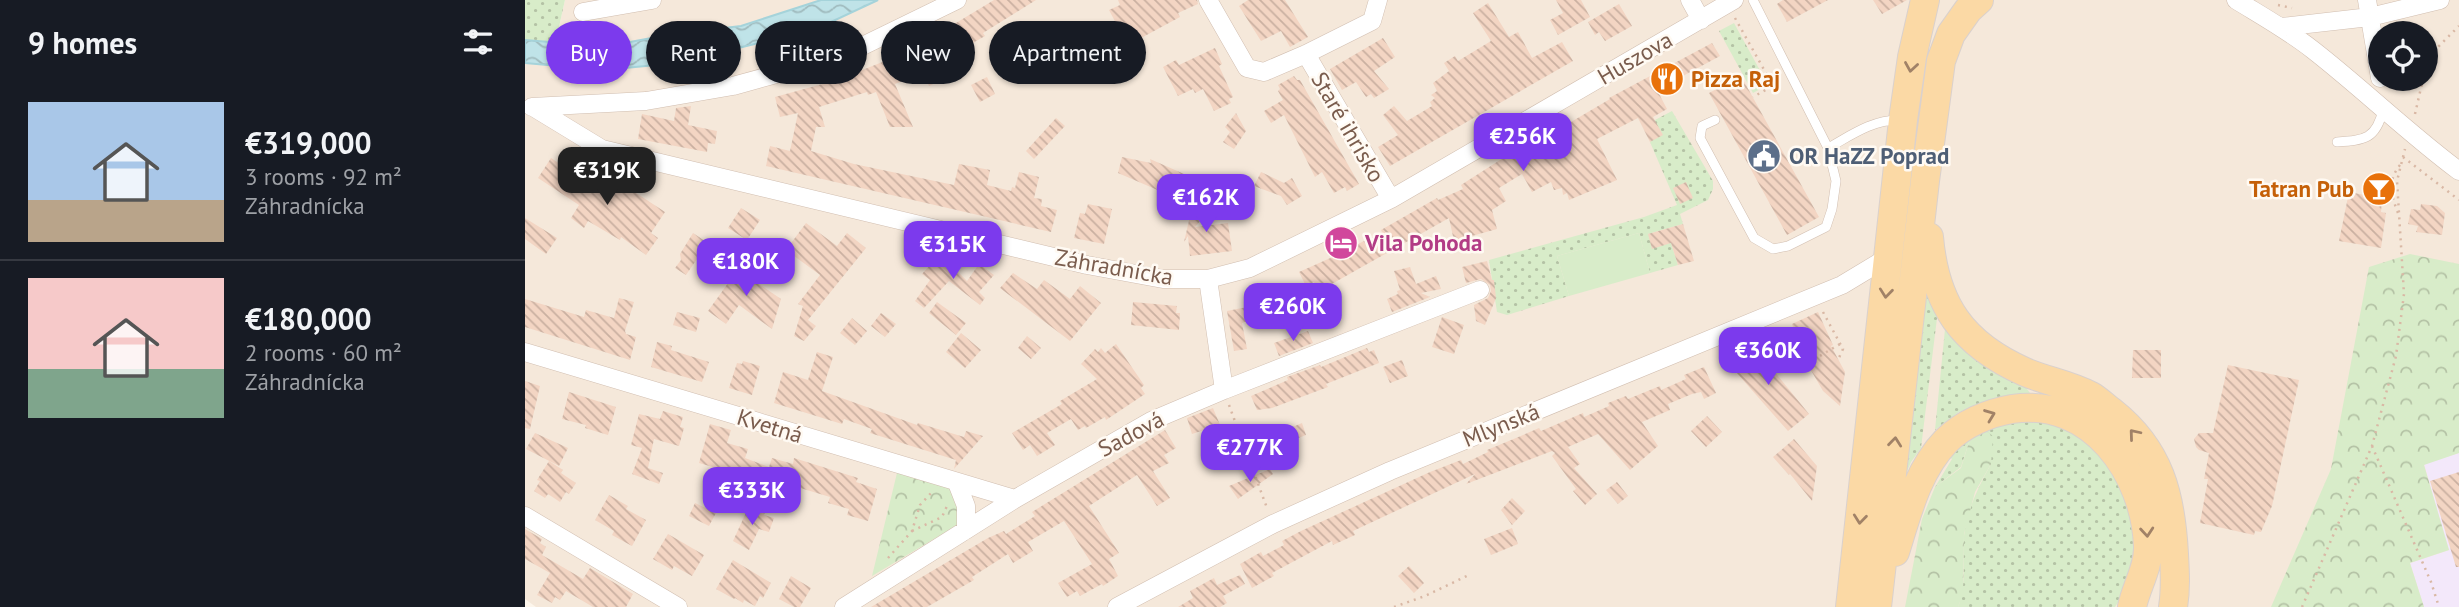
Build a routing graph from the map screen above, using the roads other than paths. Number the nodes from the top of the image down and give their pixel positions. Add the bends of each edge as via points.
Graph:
1 (652, 0) edge
2 (957, 0) edge
3 (1208, 0) edge
4 (1378, 0) edge
5 (1690, 0) edge
6 (1753, 0) edge
7 (1925, 0) edge
8 (1979, 0) edge
9 (2236, 0) edge
10 (2440, 0) edge
11 (2368, 8) edge
12 (1735, 9) edge
13 (583, 12) dead end
14 (1701, 20) junction
15 (2281, 27) junction
16 (1306, 54) junction
17 (2381, 91) edge
18 (596, 104) junction
19 (529, 106) edge
20 (2383, 110) junction
21 (1714, 120) dead end
22 (1903, 120) junction
23 (584, 139) junction
24 (2337, 142) dead end
25 (1828, 148) junction
26 (2459, 171) edge
27 (1925, 181) junction
28 (1391, 199) junction
29 (1890, 256) junction
30 (1207, 279) junction
31 (1480, 290) dead end
32 (525, 352) edge
33 (1224, 390) junction
34 (951, 481) junction
35 (1015, 499) junction
36 (525, 516) edge
37 (966, 530) junction
38 (2178, 602) edge
39 (2130, 605) edge
40 (678, 607) edge
41 (844, 607) edge
42 (1117, 607) edge
43 (1850, 607) edge
44 (1877, 607) edge

1 - 13 street
2 - 18 street via 842,56 733,86 646,101
3 - 16 street, Staré ihrisko via 1247,68 1264,72
4 - 16 street, Staré ihrisko via 1373,21
5 - 14 street
6 - 25 lane
7 -> 22 main road
8 - 27 main road via 1951,34 1941,61
9 - 15 street
10 - 11 street
11 - 15 street
12 - 14 street, Huszova
14 - 28 street, Huszova
15 - 20 street
16 - 28 street, Staré ihrisko
17 - 20 street
18 - 19 street
18 - 23 street via 582,112 578,124
19 - 23 street, Záhradnícka
20 - 24 lane via 2379,126 2364,140
20 - 26 street
21 - 25 lane via 1702,126 1700,138 1754,238 1773,249 1826,227 1836,181
22 - 25 lane via 1886,120
22 - 29 main road
23 - 30 street, Záhradnícka via 602,149 1087,265 1163,279
38 -> 27 main road via 2172,516 2162,478 2144,446 2125,423 2091,396 1991,354 1962,328 1936,284
44 -> 27 main road
28 - 30 street, Záhradnícka via 1250,268
29 - 42 street, Mlynská via 1852,280 1389,471 1273,524
29 -> 43 main road
30 - 33 street
31 - 33 street, Sadová
32 - 34 street, Kvetná
33 - 35 street, Sadová via 1151,421
34 - 35 street, Kvetná
34 - 37 street via 966,506
35 - 37 street, Sadová
36 - 40 street
37 - 41 street, Sadová
44 -> 39 main road via 1916,489 1936,454 1966,425 1996,412 2021,408 2055,410 2086,424 2113,450 2133,479 2145,513 2148,549 2140,586

